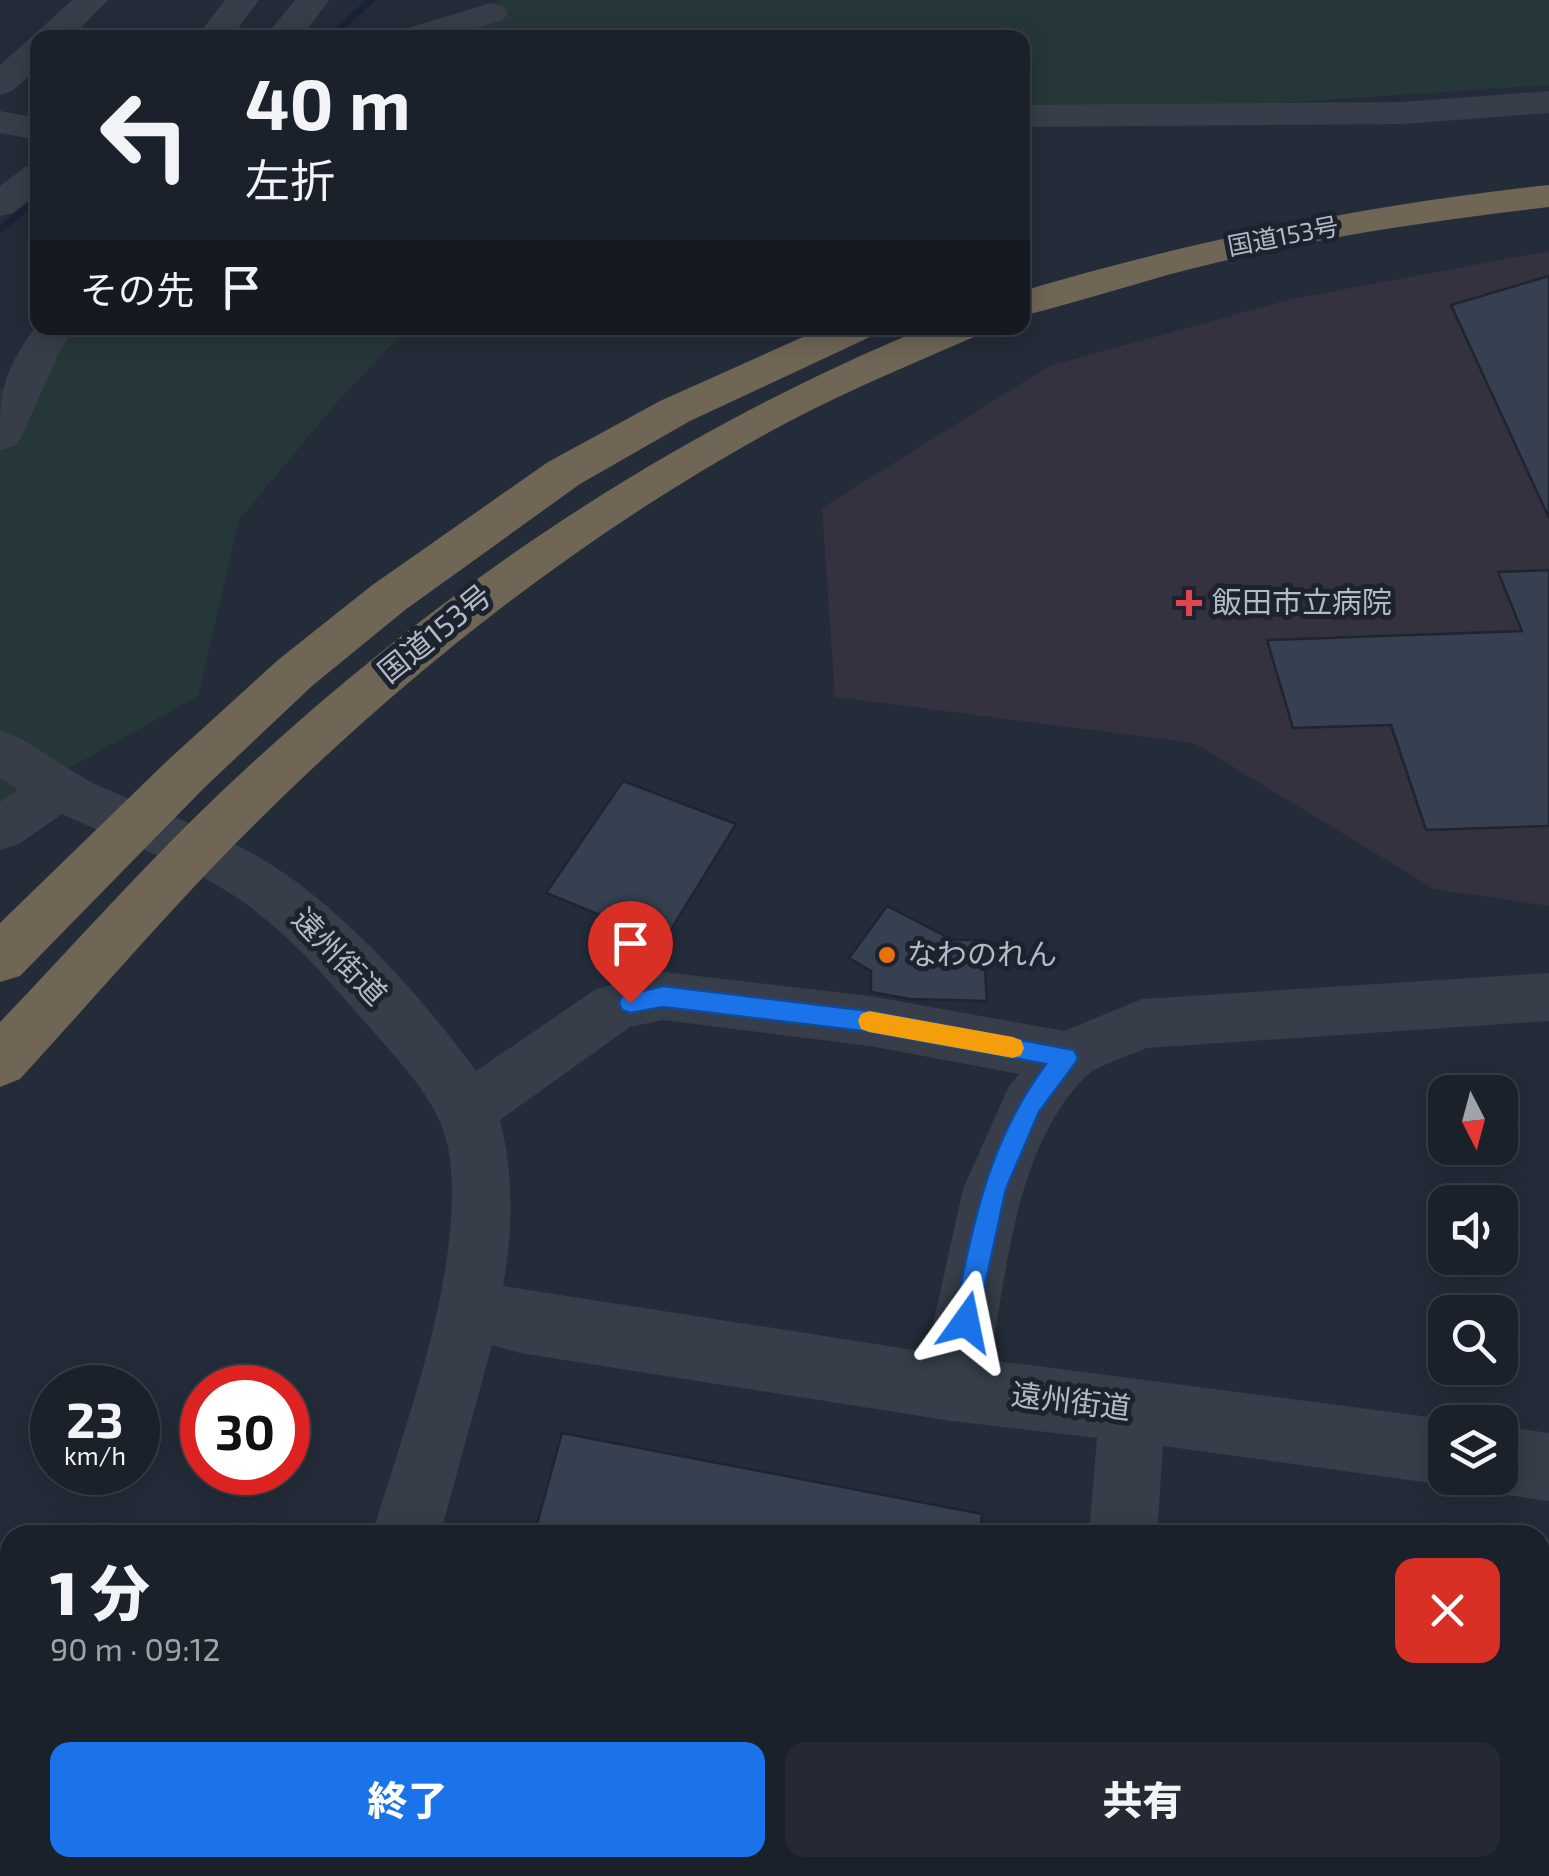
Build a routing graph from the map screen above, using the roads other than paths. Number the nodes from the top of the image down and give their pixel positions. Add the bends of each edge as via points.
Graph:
1 (92, 0) edge
2 (242, 0) edge
3 (312, 0) edge
4 (491, 12) dead end
5 (59, 30) edge
6 (220, 30) edge
7 (289, 30) edge
8 (435, 30) edge
9 (30, 57) edge
10 (0, 84) edge
11 (1549, 102) edge
12 (1030, 116) edge
13 (0, 122) edge
14 (30, 128) edge
15 (1549, 163) edge
16 (30, 181) edge
17 (1318, 193) dead end
18 (1549, 196) edge
19 (0, 205) edge
20 (1030, 302) edge
21 (50, 335) edge
22 (841, 335) edge
23 (944, 335) edge
24 (0, 436) edge
25 (0, 750) edge
26 (58, 790) junction
27 (0, 829) edge
28 (0, 959) edge
29 (1549, 997) edge
30 (1066, 1058) junction
31 (0, 1061) edge
32 (468, 1109) junction
33 (493, 1315) junction
34 (952, 1388) junction
35 (1132, 1408) junction
36 (1428, 1450) edge
37 (1518, 1463) edge
38 (1549, 1467) edge
39 (410, 1525) edge
40 (1124, 1525) edge

1 - 5 street
2 - 6 street
3 - 7 street
4 - 8 street
9 - 10 street
11 - 12 street via 1403,113
13 - 14 street
15 - 17 highway, 国道153号
16 - 19 street
18 - 20 highway, 国道153号 via 1290,234
21 - 24 street
22 - 28 highway, 国道153号 via 675,411 564,472 388,598 186,774
23 - 31 highway, 国道153号 via 764,416 520,566 426,639 237,808
25 - 26 street, 遠州街道
26 - 27 street
26 - 32 street, 遠州街道 via 226,864 292,907 330,940
29 - 30 street via 1142,1024
30 - 32 street via 870,1022 663,996 616,1006
30 - 34 street via 1030,1105 993,1189
32 - 33 street, 遠州街道 via 480,1152 480,1232
33 - 34 street, 遠州街道
33 - 39 street
34 - 35 street, 遠州街道
35 - 36 street, 遠州街道
35 - 40 street
37 - 38 street

